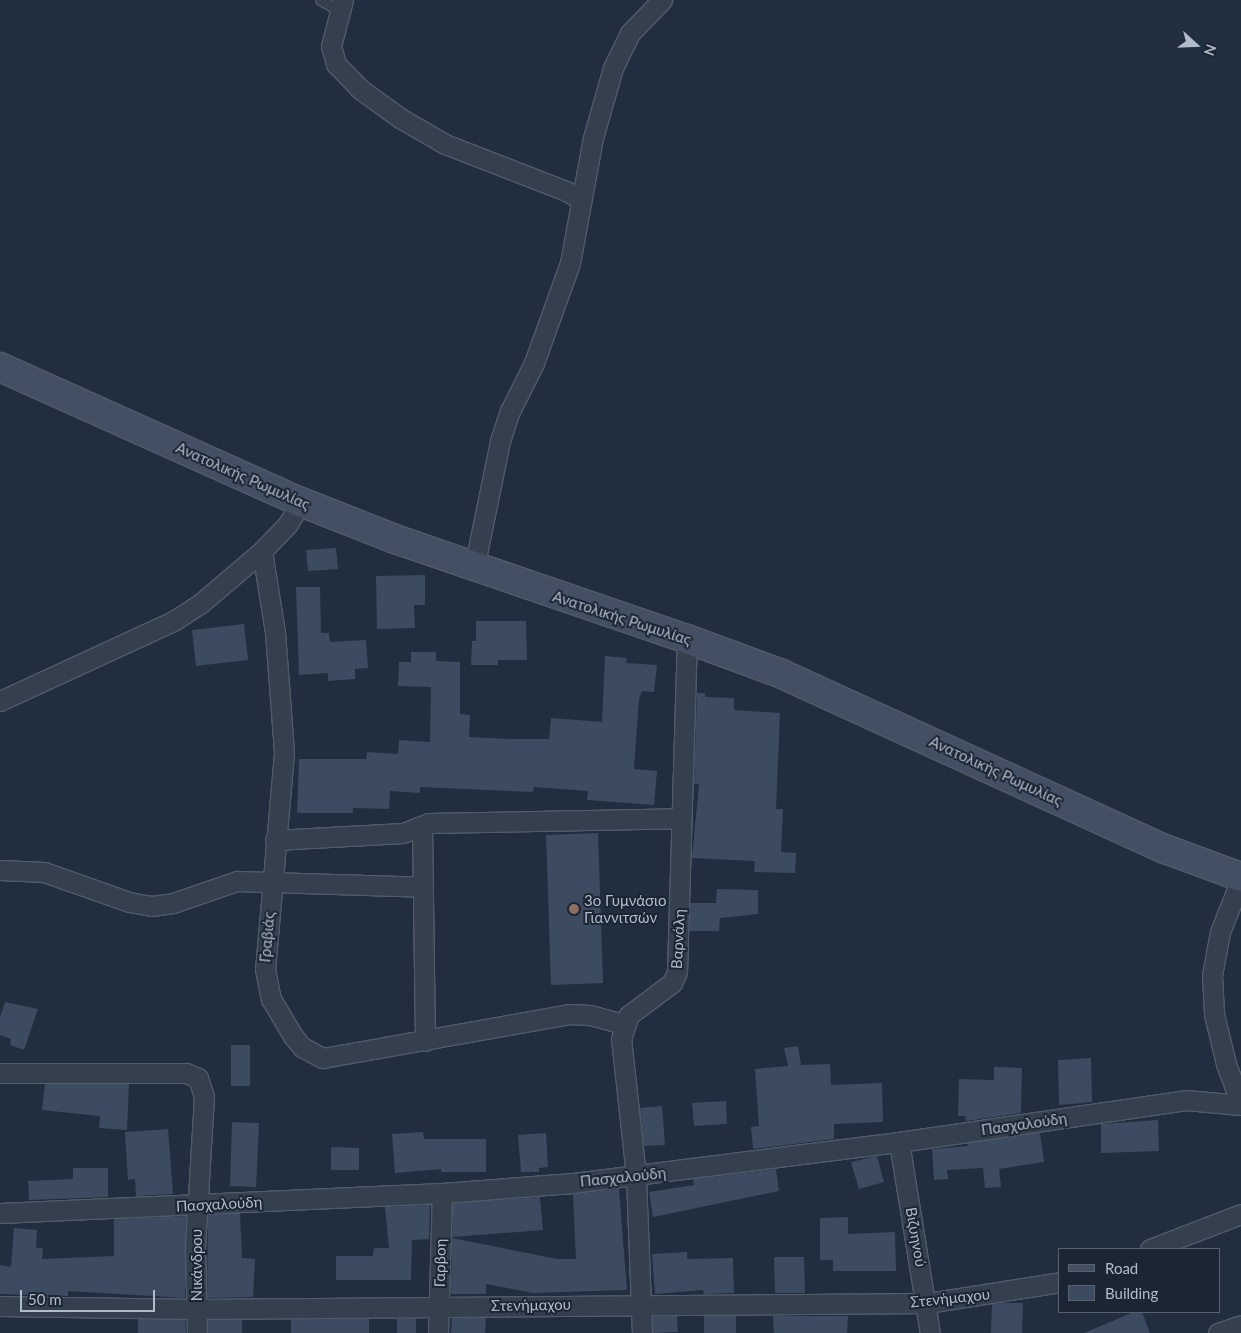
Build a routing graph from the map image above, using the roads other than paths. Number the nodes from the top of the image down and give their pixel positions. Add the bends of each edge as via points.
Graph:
1 (321, 0) edge
2 (662, 0) edge
3 (342, 5) edge
4 (582, 200) junction
5 (0, 367) edge
6 (301, 502) junction
7 (262, 551) junction
8 (474, 568) junction
9 (687, 639) junction
10 (0, 701) edge
11 (681, 818) junction
12 (422, 826) junction
13 (275, 840) junction
14 (0, 870) edge
15 (1241, 878) edge
16 (272, 884) junction
17 (423, 887) junction
18 (624, 1024) junction
19 (425, 1040) junction
20 (0, 1074) edge
21 (1241, 1105) edge
22 (900, 1142) junction
23 (636, 1176) junction
24 (442, 1193) junction
25 (198, 1206) junction
26 (0, 1213) edge
27 (1241, 1214) edge
28 (1153, 1248) edge
29 (1058, 1282) edge
30 (928, 1303) junction
31 (640, 1304) junction
32 (0, 1306) edge
33 (439, 1306) junction
34 (197, 1309) junction
35 (1241, 1325) edge
36 (197, 1333) edge
37 (438, 1333) edge
38 (642, 1333) edge
39 (930, 1333) edge
40 (1218, 1333) edge

1 - 3 lane
2 - 4 street via 630,33 613,68 593,138
3 - 4 street via 331,46 336,64 360,89 400,118 445,144
4 - 8 street via 566,279 500,441
5 - 6 street, Ανατολικής Ρωμυλίας
6 - 7 street via 288,524
6 - 8 street, Ανατολικής Ρωμυλίας
7 - 10 street via 201,603 175,620
7 - 13 street, Γραβιάς via 275,632 283,724 283,778
8 - 9 street, Ανατολικής Ρωμυλίας
9 - 11 street, Βαρνάλη
9 - 15 street, Ανατολικής Ρωμυλίας via 782,674 1165,849
11 - 12 street
11 - 18 street, Βαρνάλη via 675,978 629,1015
12 - 13 street via 403,833
12 - 17 street
13 - 16 street, Γραβιάς
14 - 16 street via 44,872 143,905 173,903 227,882
15 - 21 street via 1220,932 1212,975 1214,1014 1226,1064
16 - 17 street
16 - 19 street, Γραβιάς via 266,984 271,999 302,1048 324,1058
17 - 19 street
18 - 19 street, Γραβιάς via 590,1015 569,1014
18 - 23 street via 621,1038
20 - 25 street, Νικάνδρου via 186,1073 198,1078 204,1096
21 - 22 street, Πασχαλούδη via 1186,1100
22 - 23 street, Πασχαλούδη
22 - 30 street, Βιζυηνού
23 - 24 street, Πασχαλούδη
23 - 31 street
24 - 25 street, Πασχαλούδη
24 - 33 street, Γαρβοη
25 - 26 street, Πασχαλούδη
25 - 34 street, Νικάνδρου
27 - 28 street
29 - 30 street, Στενήμαχου
30 - 31 street, Στενήμαχου
30 - 39 street, Βιζυηνού
31 - 33 street, Στενήμαχου
31 - 38 street
32 - 34 street, Στενήμαχου
33 - 34 street, Στενήμαχου
33 - 37 street, Γαρβοη
34 - 36 street, Νικάνδρου
35 - 40 street

